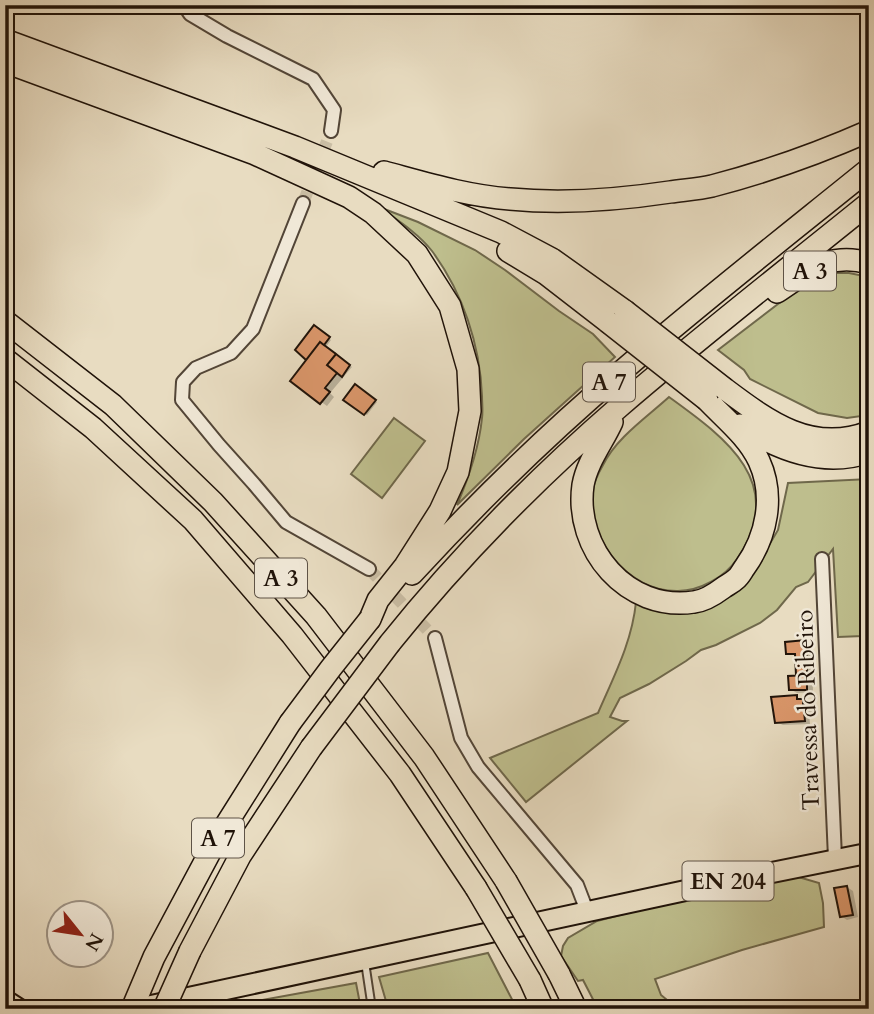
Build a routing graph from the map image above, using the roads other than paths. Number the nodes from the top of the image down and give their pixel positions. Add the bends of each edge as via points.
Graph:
1 (184, 5) edge
2 (5, 40) edge
3 (5, 62) edge
4 (331, 131) tunnel mouth
5 (869, 131) edge
6 (295, 147) junction
7 (255, 154) junction
8 (869, 169) edge
9 (303, 203) tunnel mouth
10 (869, 203) edge
11 (869, 262) edge
12 (756, 293) junction
13 (616, 316) junction
14 (5, 321) edge
15 (5, 359) edge
16 (716, 395) junction
17 (619, 407) junction
18 (869, 432) edge
19 (869, 452) edge
20 (822, 559) dead end
21 (369, 569) tunnel mouth
22 (370, 619) junction
23 (435, 638) tunnel mouth
24 (869, 853) edge
25 (835, 858) junction
26 (587, 911) junction
27 (364, 960) junction
28 (5, 1000) edge
29 (19, 1009) edge
30 (133, 1009) edge
31 (164, 1009) edge
32 (375, 1009) edge
33 (543, 1009) edge
34 (576, 1009) edge

1 - 4 street via 190,14 227,36 313,79 334,110
2 - 6 highway
3 - 7 highway
5 - 6 highway via 710,187 570,201 509,199 448,189
6 - 13 highway via 501,232 552,259
7 - 13 highway via 309,168 496,244
7 - 22 highway via 349,197 417,254 450,306 468,369 470,411 458,472 440,511 378,600
8 - 22 highway, A 7 via 574,412
9 - 21 street via 253,329 231,353 196,368 183,382 182,400 286,522
10 - 12 highway, A 7
11 - 12 highway, A 3 via 852,259 820,264 770,297
12 - 17 highway, A 7
13 - 16 highway, bridge
14 - 34 highway, A 3, bridge via 113,405 213,502 306,606 424,757 506,881
15 - 33 highway, A 3, bridge via 93,428 193,520 292,635 400,774 476,888
16 - 17 highway via 759,460 768,512 762,538 737,579 697,602 655,600 634,590 598,558 588,537 583,483
16 - 18 highway via 799,434 834,440
16 - 19 highway via 750,432 799,454 832,458
17 - 31 highway, A 7, bridge via 498,521 390,643 311,748 240,856
20 - 25 street, Travessa do Ribeiro
22 - 30 highway, A 7, bridge via 290,723 217,839 154,957
23 - 26 street via 461,738 478,767 577,885
24 - 25 main road, EN 204
25 - 26 main road, EN 204
26 - 27 main road, EN 204
27 - 30 main road, EN 204
27 - 32 lane
28 - 29 main road

